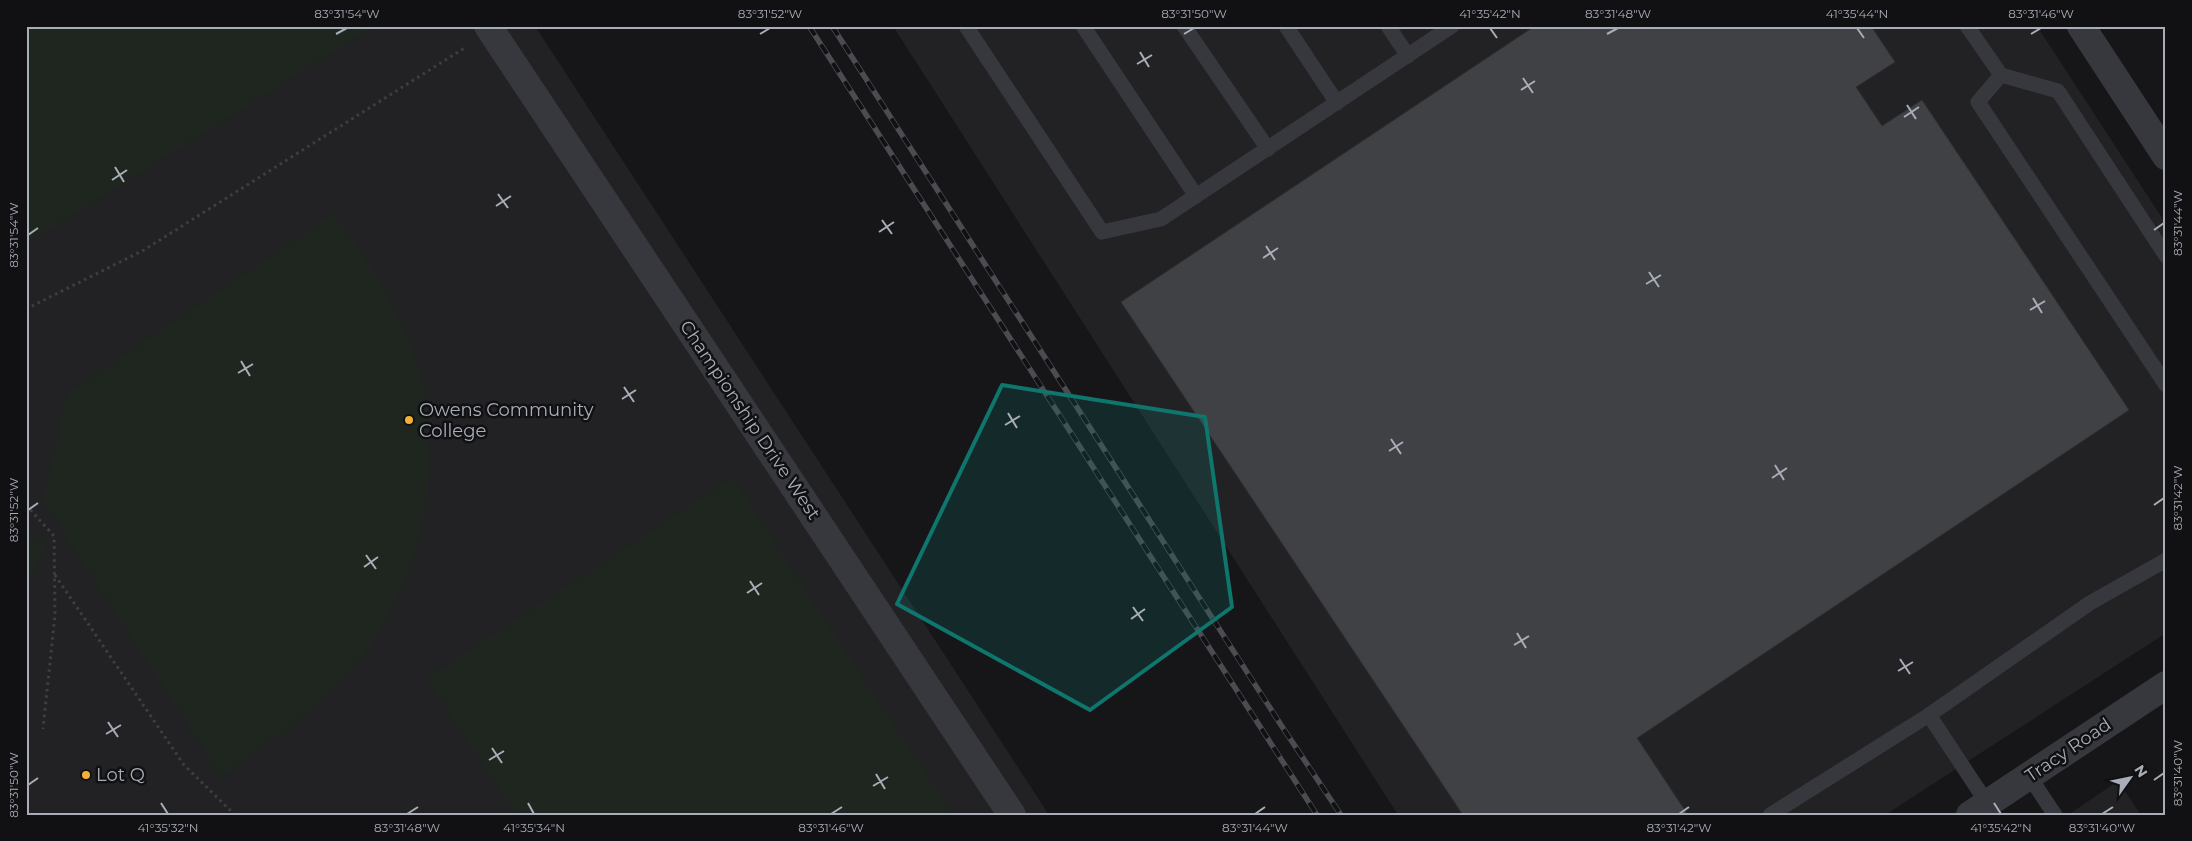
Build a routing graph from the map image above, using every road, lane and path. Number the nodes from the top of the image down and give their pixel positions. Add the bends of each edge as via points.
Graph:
1 (966, 26) edge
2 (1083, 26) edge
3 (1184, 26) edge
4 (1286, 26) edge
5 (1388, 26) edge
6 (1452, 26) edge
7 (1967, 26) edge
8 (2081, 26) edge
9 (490, 28) edge
10 (1408, 56) junction
11 (2002, 75) junction
12 (1337, 103) junction
13 (1268, 149) junction
14 (2166, 156) edge
15 (1196, 196) junction
16 (2166, 256) edge
17 (26, 309) edge
18 (2166, 385) edge
19 (26, 505) edge
20 (2166, 560) edge
21 (55, 575) junction
22 (2166, 685) edge
23 (1929, 715) junction
24 (43, 728) dead end
25 (2030, 776) junction
26 (1979, 809) edge
27 (234, 815) edge
28 (1012, 815) edge
29 (1770, 815) edge
30 (2055, 815) edge

1 - 15 lane via 1102,232 1161,219
2 - 15 lane
3 - 13 lane
4 - 12 lane
5 - 10 lane
6 - 10 lane
7 - 11 lane
8 - 14 street
9 - 17 path via 144,250
9 - 28 street, Championship Drive West
10 - 12 lane
11 - 16 lane via 2058,91
11 - 18 lane via 1978,102
12 - 13 lane
13 - 15 lane
19 - 21 path via 54,536
20 - 23 lane via 2090,604
21 - 24 path via 55,615
21 - 27 path via 184,765
22 - 25 street, Tracy Road
23 - 26 lane
23 - 29 lane
25 - 26 street, Tracy Road
25 - 30 lane

